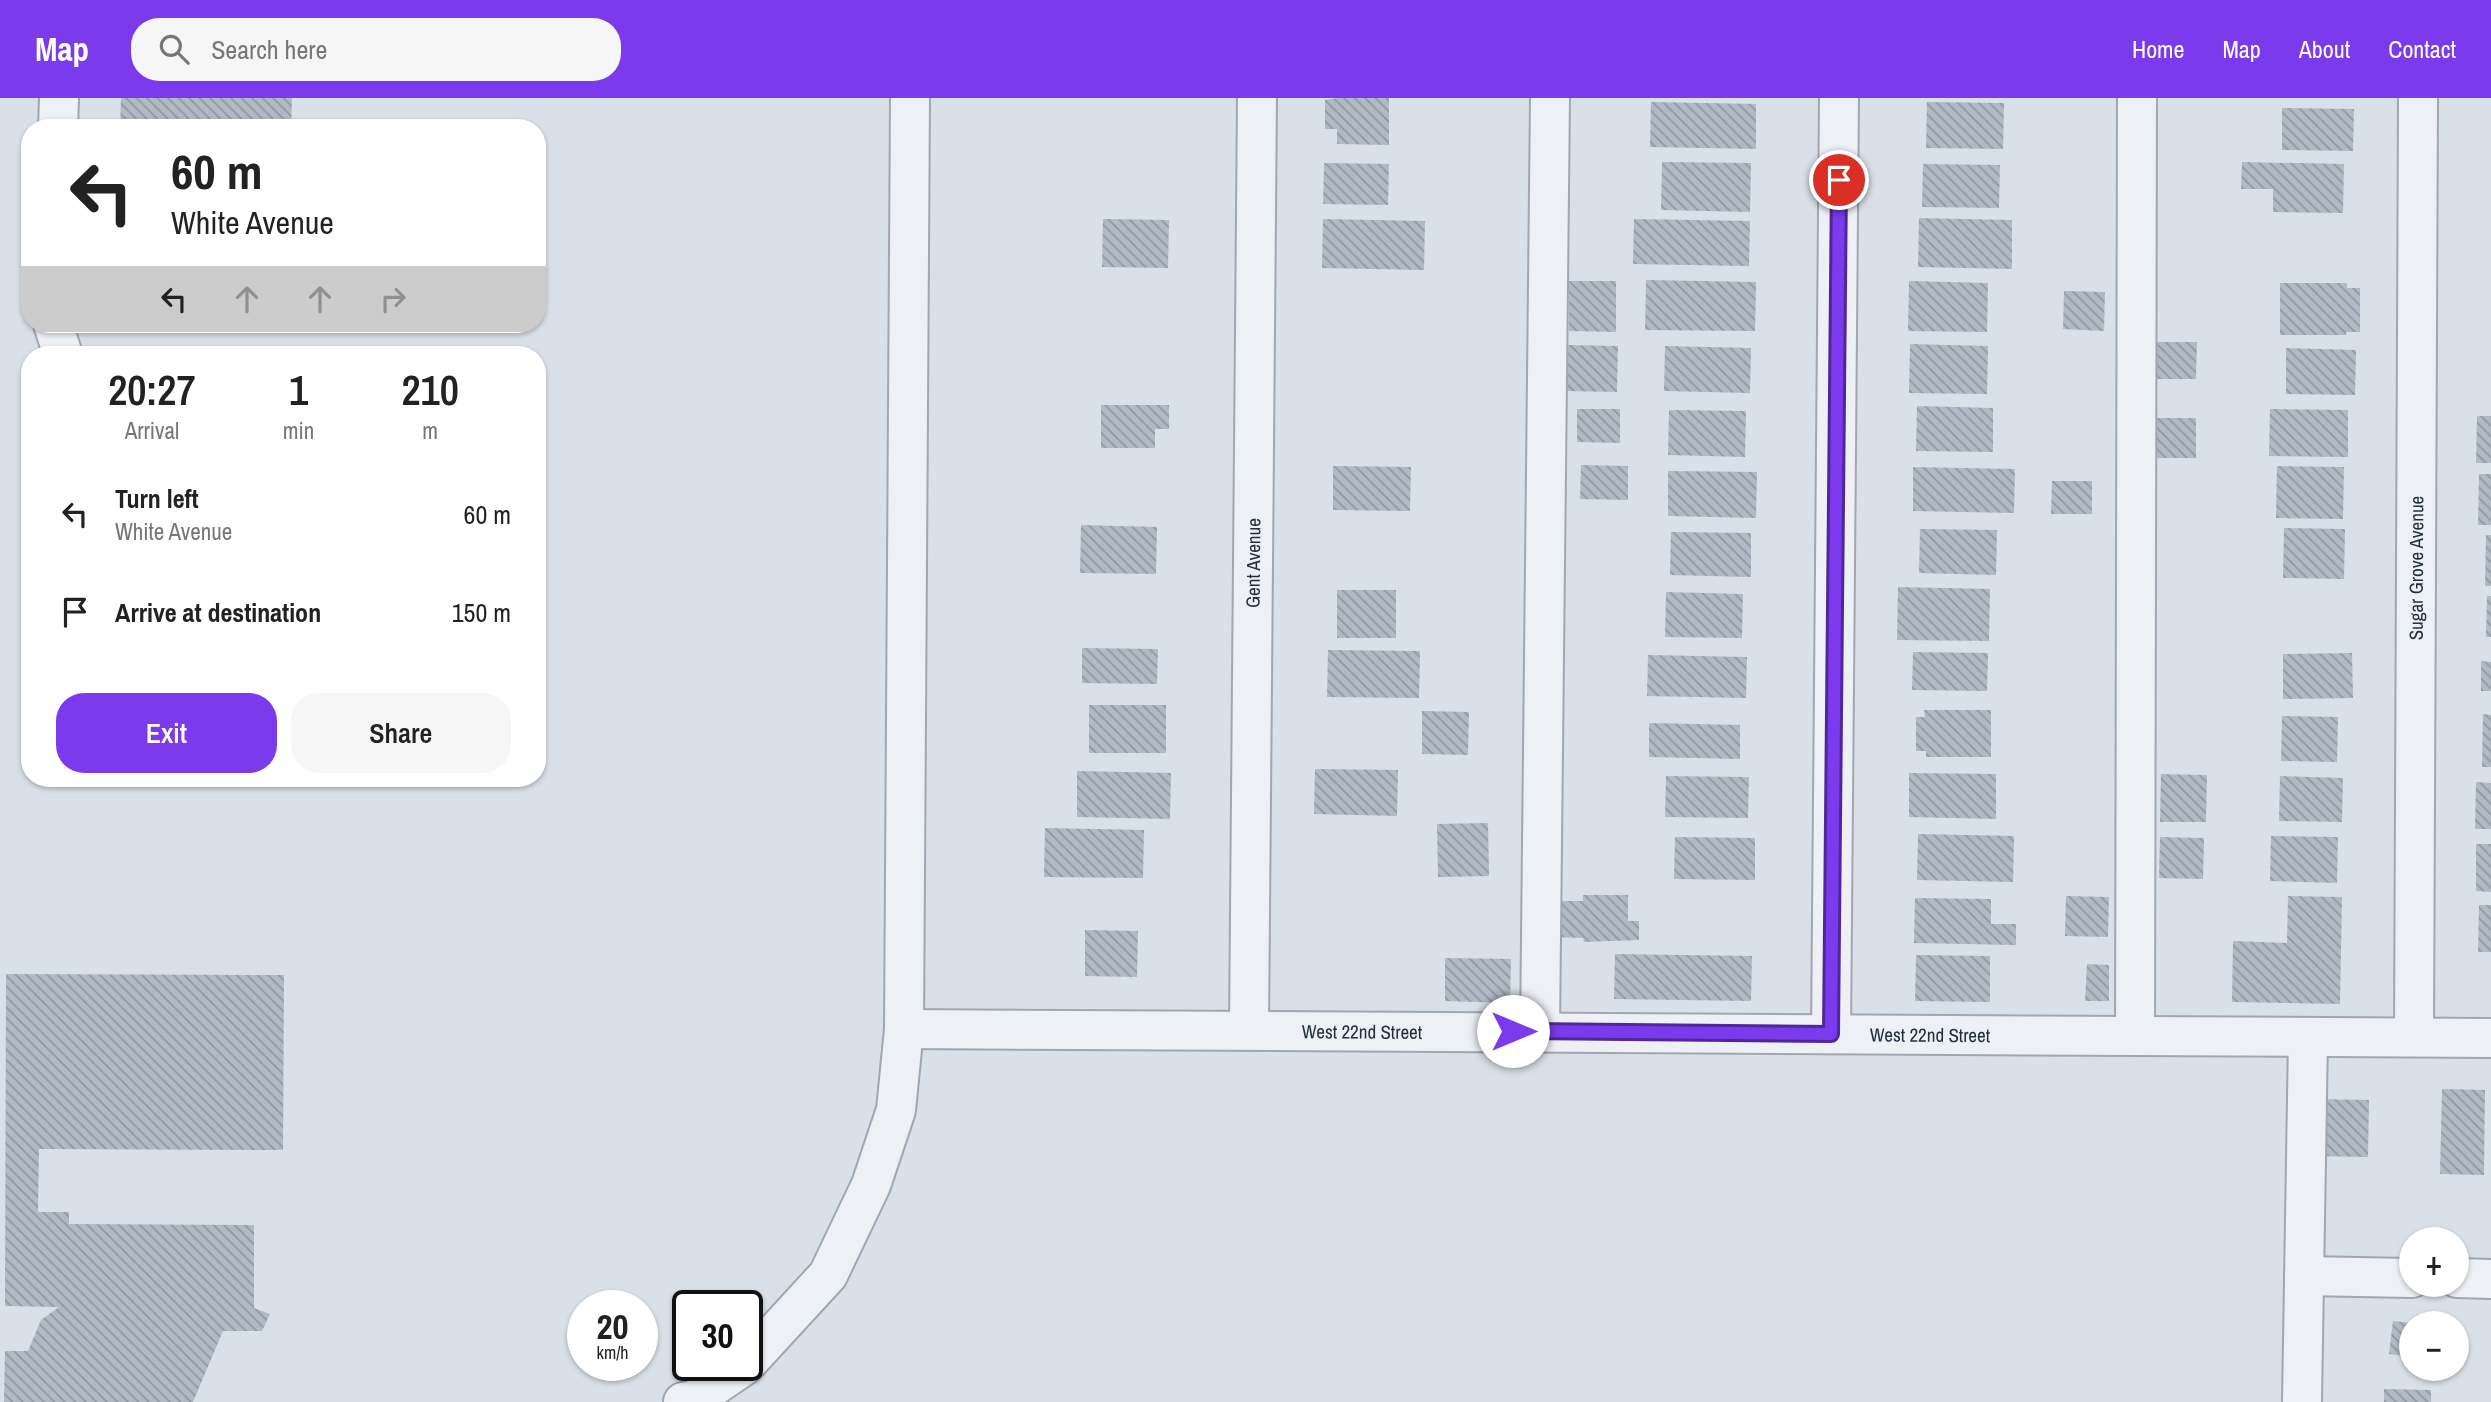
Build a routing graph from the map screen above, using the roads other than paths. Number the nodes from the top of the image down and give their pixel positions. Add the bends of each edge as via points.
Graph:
1 (59, 98) edge
2 (910, 98) edge
3 (1257, 98) edge
4 (1549, 98) edge
5 (1839, 98) edge
6 (2137, 98) edge
7 (2418, 98) edge
8 (58, 119) edge
9 (904, 1029) junction
10 (1249, 1029) junction
11 (1540, 1031) junction
12 (1831, 1034) junction
13 (2135, 1036) junction
14 (2308, 1037) junction
15 (2414, 1037) junction
16 (2491, 1038) edge
17 (2304, 1276) junction
18 (2399, 1278) edge
19 (2469, 1279) edge
20 (2491, 1279) edge
21 (763, 1346) edge
22 (721, 1381) edge
23 (683, 1402) edge
24 (2302, 1402) edge

1 - 8 street
2 - 9 street
3 - 10 street, Gent Avenue
4 - 11 street
5 - 12 street
6 - 13 street
7 - 15 street, Sugar Grove Avenue
9 - 10 street, West 22nd Street
9 - 21 street via 897,1110 871,1185 828,1275
10 - 11 street, West 22nd Street
11 - 12 street, West 22nd Street
12 - 13 street, West 22nd Street
13 - 14 street, West 22nd Street
14 - 15 street, West 22nd Street
14 - 17 street
15 - 16 street, West 22nd Street
17 - 18 street
17 - 24 street
19 - 20 street
22 - 23 street via 694,1400

